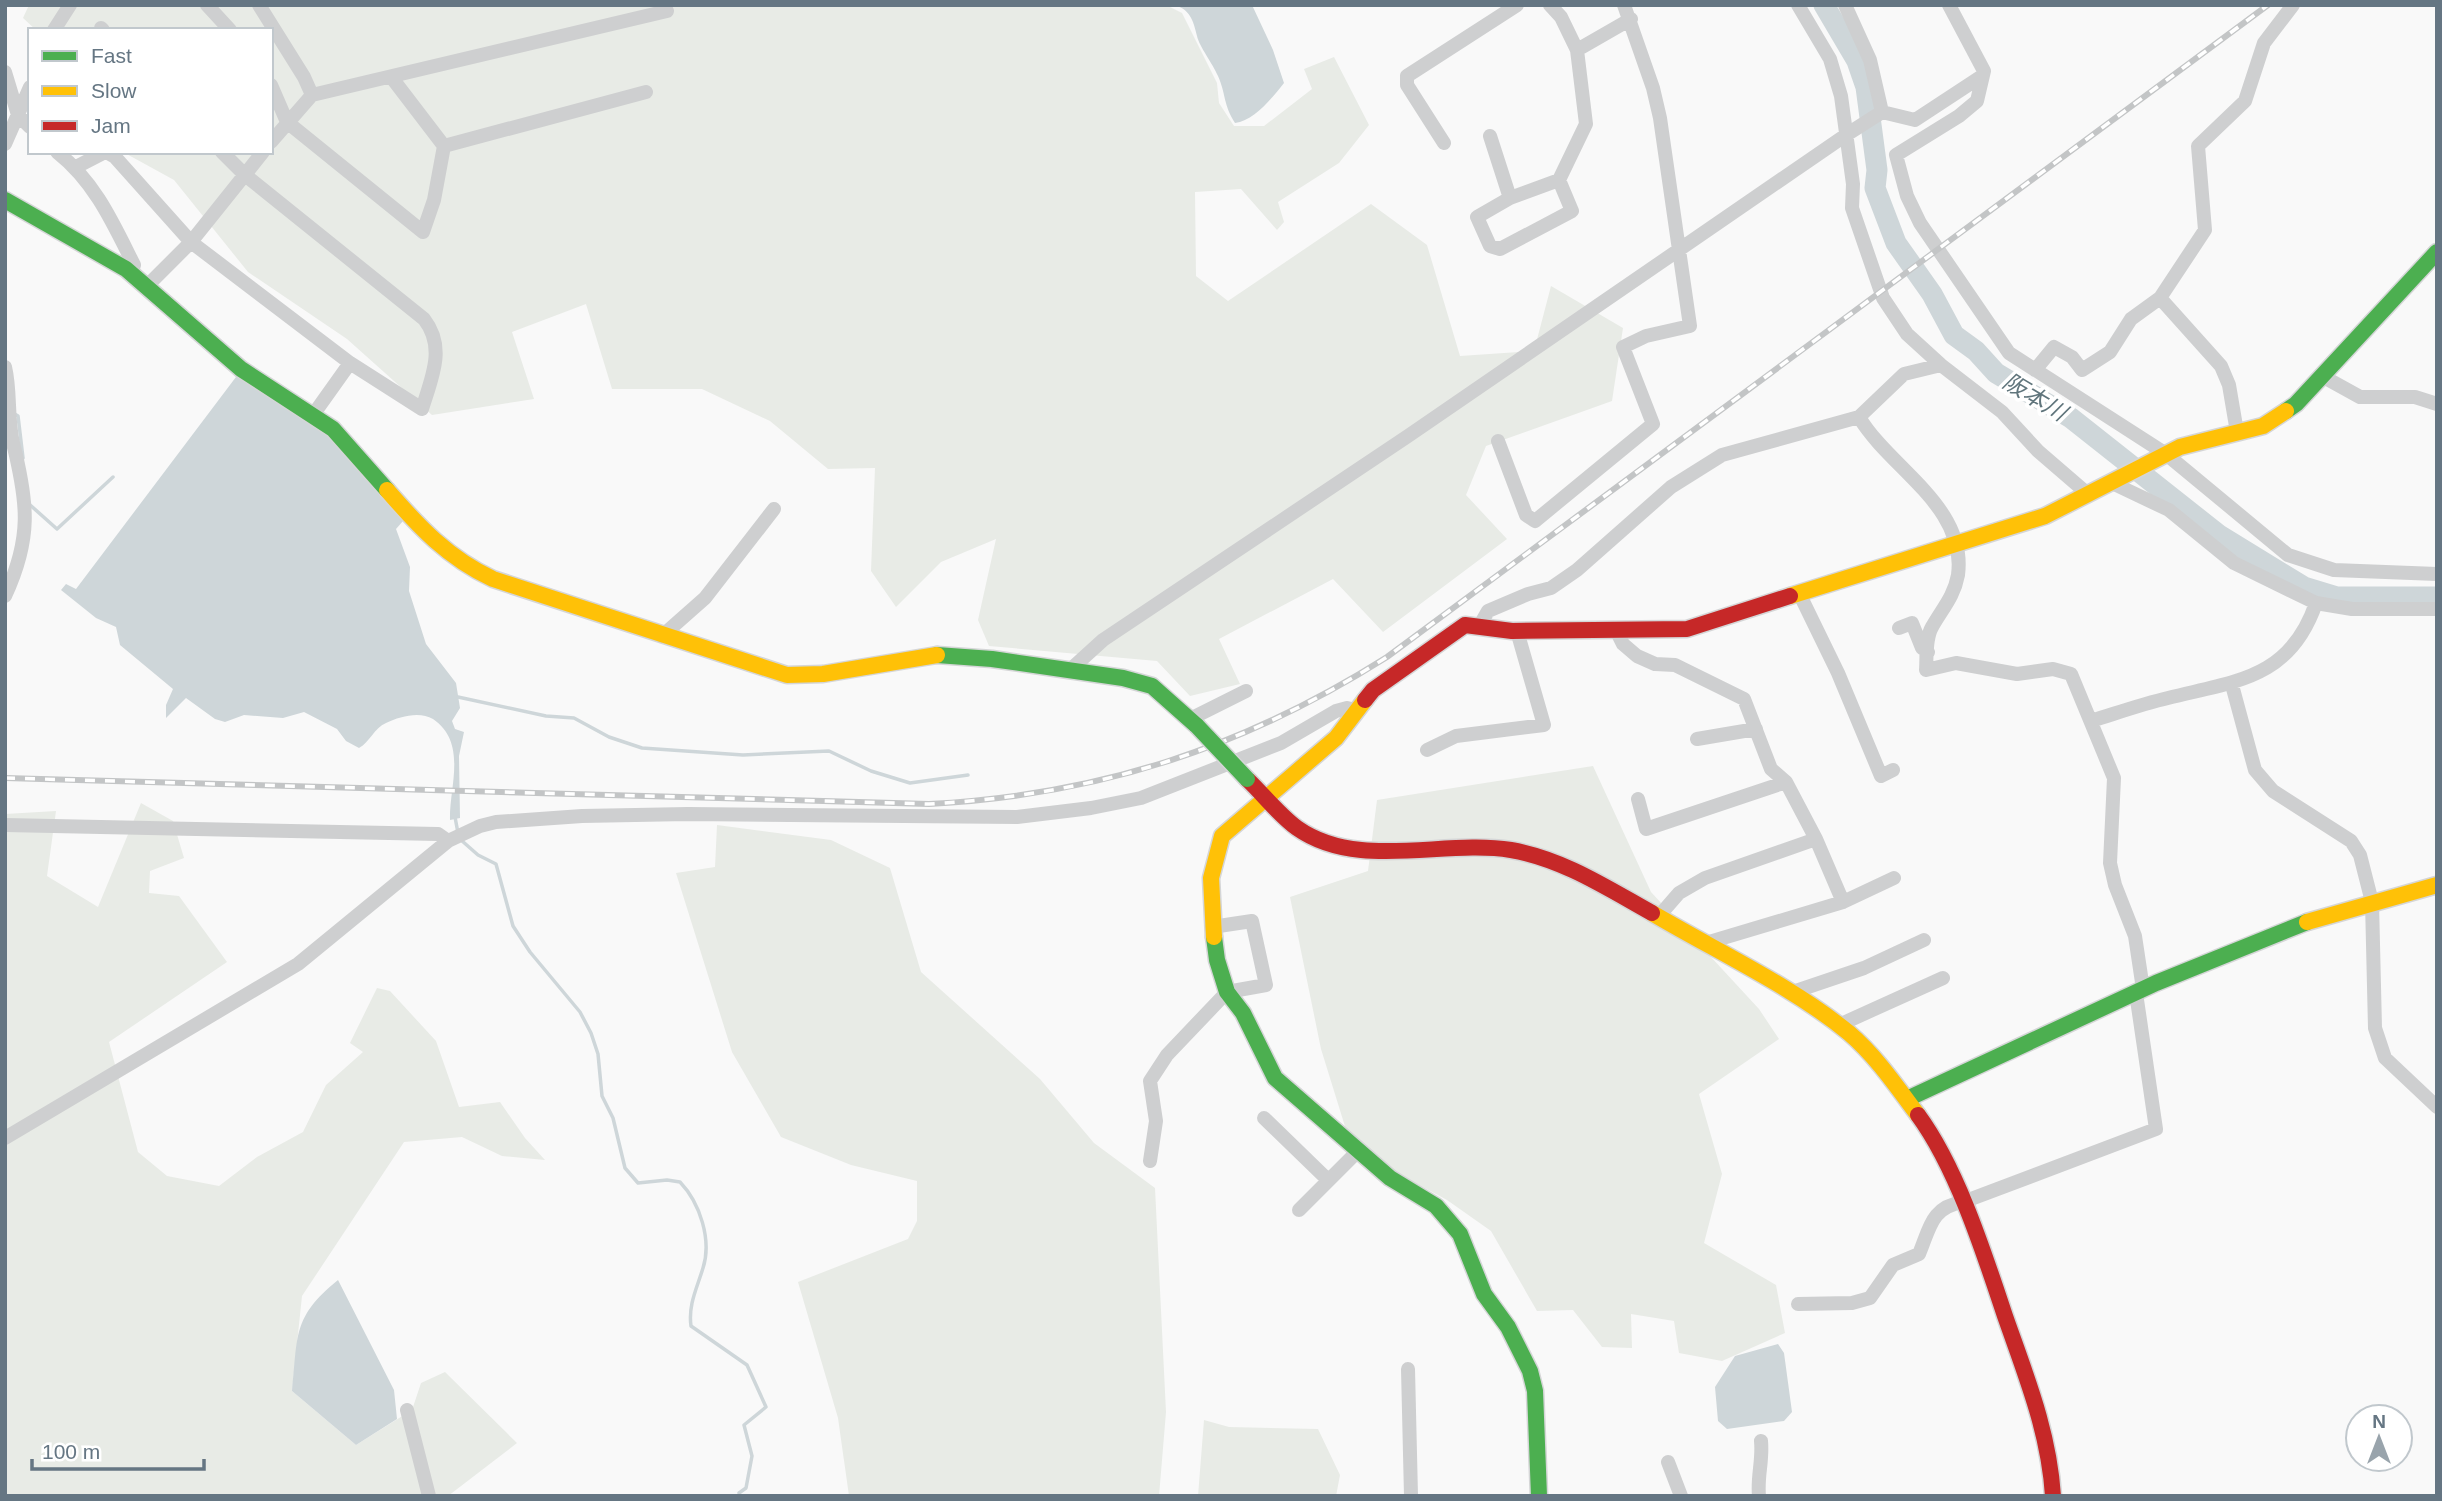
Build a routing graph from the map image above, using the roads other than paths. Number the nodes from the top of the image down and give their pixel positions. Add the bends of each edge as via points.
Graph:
1 (70, 5) edge
2 (207, 5) edge
3 (259, 5) edge
4 (1517, 5) edge
5 (1550, 5) edge
6 (1625, 5) edge
7 (1798, 5) edge
8 (1949, 5) edge
9 (2293, 5) edge
10 (1848, 6) edge
11 (667, 11) dead end
12 (1631, 19) junction
13 (55, 28) edge
14 (228, 28) edge
15 (1577, 50) junction
16 (5, 72) edge
17 (1982, 76) junction
18 (392, 78) junction
19 (273, 90) edge
20 (28, 92) edge
21 (646, 92) dead end
22 (312, 95) junction
23 (1882, 112) junction
24 (18, 115) junction
25 (287, 122) junction
26 (28, 125) edge
27 (1846, 135) junction
28 (1490, 136) dead end
29 (273, 140) edge
30 (1444, 142) dead end
31 (5, 144) edge
32 (444, 146) junction
33 (60, 154) edge
34 (101, 154) edge
35 (109, 154) edge
36 (224, 154) edge
37 (261, 154) edge
38 (76, 167) junction
39 (245, 175) junction
40 (1559, 180) junction
41 (1510, 198) junction
42 (5, 200) edge
43 (191, 242) junction
44 (1677, 250) junction
45 (2437, 252) edge
46 (131, 273) junction
47 (147, 286) junction
48 (2160, 298) junction
49 (350, 363) junction
50 (1941, 365) junction
51 (5, 367) edge
52 (2035, 370) junction
53 (2322, 376) junction
54 (2437, 404) edge
55 (313, 415) junction
56 (1858, 417) junction
57 (2237, 432) junction
58 (1498, 441) dead end
59 (12, 451) edge
60 (2162, 457) junction
61 (2116, 479) junction
62 (2089, 495) junction
63 (774, 509) dead end
64 (1958, 543) junction
65 (2437, 574) edge
66 (1800, 595) junction
67 (5, 596) edge
68 (2315, 603) junction
69 (2437, 609) edge
70 (1480, 625) junction
71 (1899, 628) dead end
72 (1517, 631) junction
73 (1617, 632) junction
74 (662, 636) junction
75 (1928, 652) junction
76 (1070, 670) junction
77 (2232, 685) junction
78 (1246, 691) dead end
79 (1358, 711) junction
80 (2091, 721) junction
81 (1193, 723) junction
82 (1756, 729) junction
83 (1697, 739) dead end
84 (1427, 750) dead end
85 (1893, 770) dead end
86 (1786, 782) junction
87 (1267, 799) junction
88 (1638, 799) dead end
89 (5, 825) edge
90 (1816, 839) junction
91 (448, 841) junction
92 (1894, 878) dead end
93 (2437, 884) edge
94 (1843, 902) junction
95 (2372, 902) junction
96 (1659, 916) junction
97 (1212, 927) junction
98 (1924, 940) dead end
99 (1706, 943) junction
100 (1942, 978) dead end
101 (2140, 991) junction
102 (1227, 992) junction
103 (1790, 993) junction
104 (1839, 1025) junction
105 (1907, 1100) junction
106 (2437, 1107) edge
107 (1264, 1118) dead end
108 (5, 1138) edge
109 (1359, 1150) junction
110 (1150, 1161) dead end
111 (1328, 1180) junction
112 (1963, 1202) junction
113 (1299, 1210) dead end
114 (1798, 1304) dead end
115 (1409, 1369) dead end
116 (407, 1410) dead end
117 (1761, 1441) dead end
118 (1668, 1462) dead end
119 (429, 1496) edge
120 (1411, 1496) edge
121 (1539, 1496) edge
122 (1681, 1496) edge
123 (1759, 1496) edge
124 (2053, 1496) edge

1 - 13 street
2 - 14 street
3 - 22 street
4 - 30 street via 1407,76 1407,85
5 - 15 street
6 - 12 street
7 - 27 street via 1830,59
8 - 17 street via 1984,71
9 - 48 street via 2264,43 2245,100 2197,146 2205,230
10 - 23 street via 1870,60
11 - 18 street
12 - 15 street
12 - 44 street via 1660,118
15 - 40 street via 1586,124
16 - 24 street
17 - 23 street via 1915,120
17 - 52 street via 1977,101 1896,155 1897,167 1920,223 2010,353
18 - 22 street
18 - 32 street
19 - 25 street
20 - 24 street
21 - 32 street
22 - 25 street
23 - 27 street
24 - 26 street
24 - 31 street
25 - 29 street
25 - 32 street via 423,232
27 - 44 street
27 - 50 street via 1852,208 1878,286 1907,334
28 - 41 street
33 - 38 street
34 - 38 street
35 - 43 street
36 - 39 street
37 - 39 street
38 - 46 street via 109,211 134,265
39 - 43 street
39 - 49 street via 424,319 436,334 435,370 422,409
40 - 41 street
40 - 41 street via 1572,211 1500,250 1490,246 1477,217
42 - 46 street
43 - 47 street
43 - 49 street
44 - 58 street via 1690,326 1623,346 1653,424 1535,521 1525,515
44 - 76 street via 1103,640
45 - 53 street
46 - 47 street
47 - 55 street via 241,369
48 - 52 street via 2131,319 2110,352 2082,370 2054,346
48 - 57 street via 2221,366
49 - 55 street
50 - 56 street via 1904,374
50 - 62 street via 2002,412
51 - 59 street
52 - 60 street
53 - 54 street via 2360,397 2415,397
53 - 57 street via 2274,421
55 - 74 street via 332,429 430,539 468,567
56 - 64 street via 1897,465 1934,499
56 - 70 street via 1722,455 1671,486 1577,570 1550,588 1488,611
57 - 60 street via 2180,447
59 - 67 street via 25,504 25,544
60 - 61 street
60 - 65 street via 2288,555 2334,570
61 - 62 street
61 - 68 street via 2169,510 2234,563
62 - 64 street via 2045,516
63 - 74 street via 705,598
64 - 66 street
64 - 75 street via 1954,591 1931,628
66 - 73 street via 1687,629
66 - 85 street via 1881,776
68 - 69 street via 2352,609
68 - 77 street via 2306,631 2280,660
70 - 72 street
70 - 79 street via 1456,629 1373,690
71 - 75 street via 1912,623
72 - 73 street
72 - 84 street via 1544,725 1456,736
73 - 82 street via 1637,656 1655,664 1675,665 1735,692 1744,699
74 - 76 street via 795,676 927,654
75 - 80 street via 1926,670 1956,663 2017,674 2053,669 2071,674
76 - 81 street via 1152,686
77 - 80 street
77 - 95 street via 2255,770 2273,791 2351,841 2360,855
78 - 81 street
79 - 87 street via 1336,738
79 - 91 street via 1336,711 1281,743 1178,785 1091,808 1017,817 582,816 496,821
80 - 101 street via 2114,778 2110,863 2135,936
81 - 87 street, bridge
82 - 83 street
82 - 86 street via 1771,769
86 - 88 street via 1646,829
86 - 90 street
87 - 96 street via 1297,828 1336,845 1527,853 1577,870
87 - 97 street via 1222,836 1211,878
89 - 91 street via 438,834
90 - 94 street
90 - 96 street via 1705,878 1679,893
91 - 108 street via 298,964
92 - 94 street
93 - 95 street
94 - 99 street
95 - 101 street via 2260,939
95 - 106 street via 2375,1028 2385,1058
96 - 99 street
97 - 102 street via 1220,978
97 - 102 street via 1252,921 1255,934 1266,985
98 - 103 street via 1864,968
99 - 103 street
100 - 104 street
101 - 105 street
101 - 112 street via 2156,1129
102 - 109 street via 1243,1013 1275,1078
102 - 110 street via 1167,1055 1150,1081 1156,1121
103 - 104 street
104 - 105 street
105 - 112 street via 1931,1133
107 - 111 street
109 - 111 street
109 - 121 street via 1390,1178 1436,1206 1460,1234 1485,1294 1530,1371 1535,1391
111 - 113 street
112 - 114 street via 1947,1204 1935,1215 1919,1254 1893,1265 1870,1298
112 - 124 street via 2044,1428
115 - 120 street
116 - 119 street
117 - 123 street via 1764,1463 1757,1479
118 - 122 street

